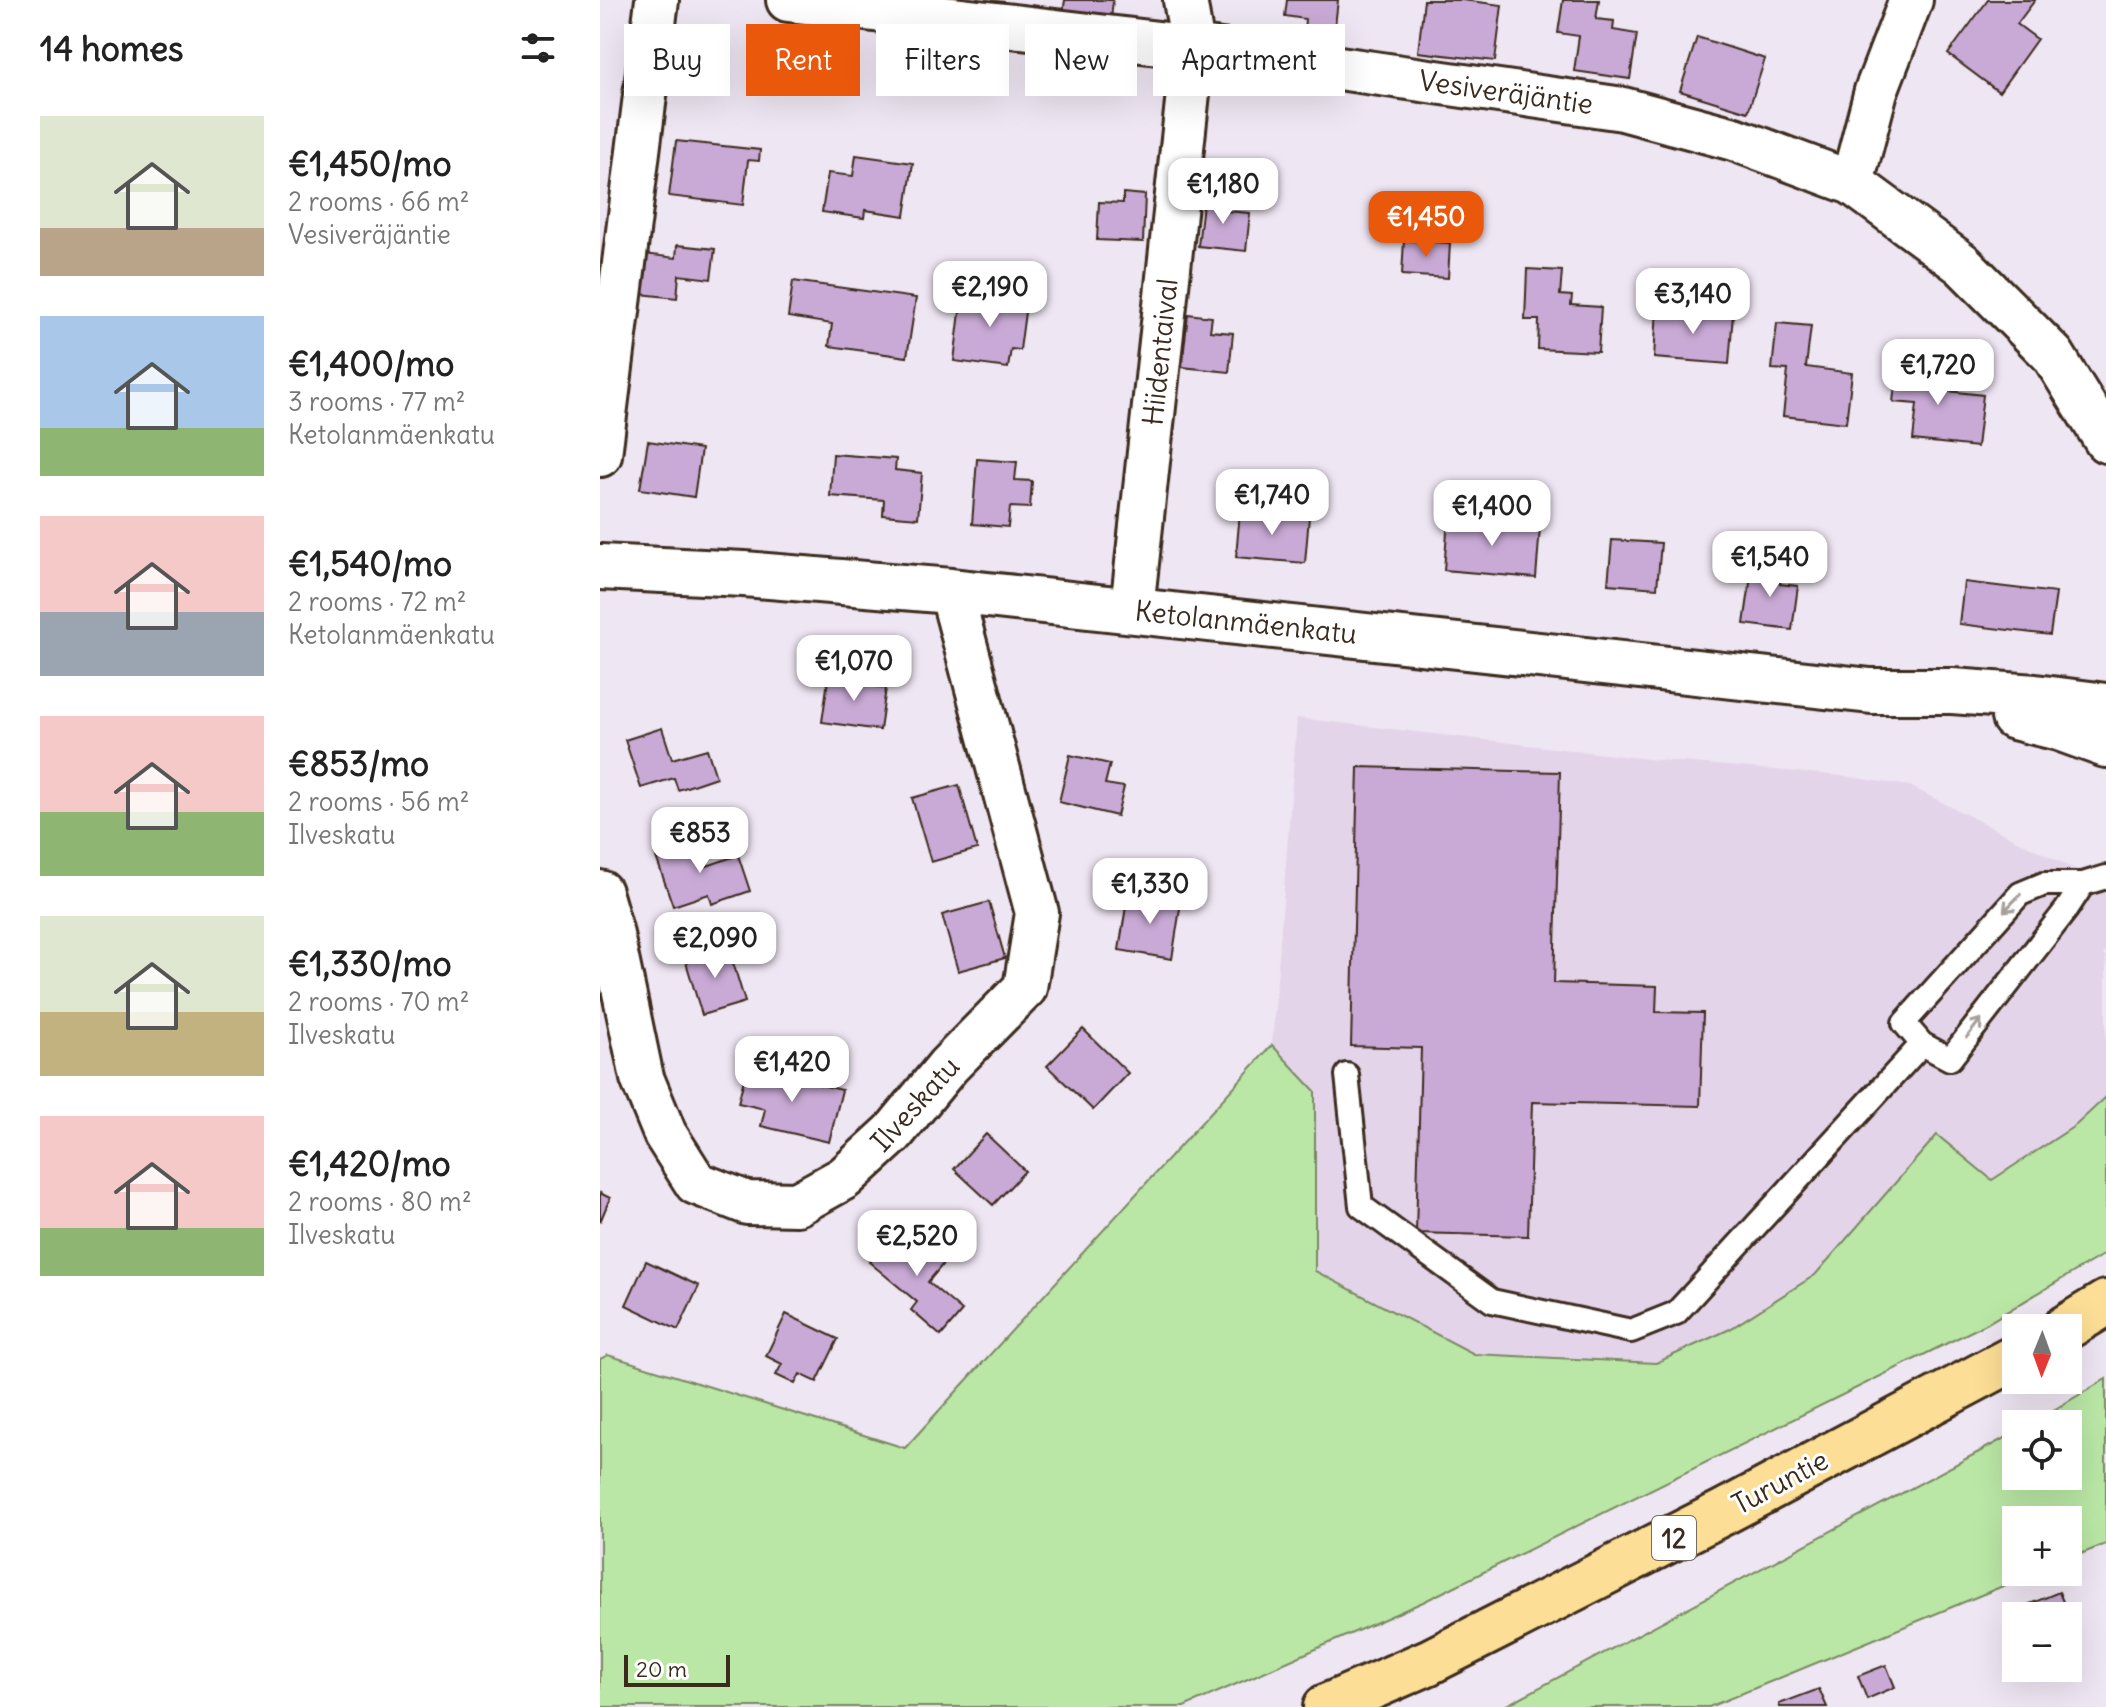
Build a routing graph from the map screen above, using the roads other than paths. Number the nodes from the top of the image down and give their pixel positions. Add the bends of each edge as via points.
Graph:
1 (657, 0) edge
2 (788, 0) edge
3 (1185, 0) edge
4 (1911, 0) edge
5 (1189, 24) edge
6 (1153, 42) edge
7 (1345, 69) edge
8 (1188, 96) edge
9 (1852, 183) junction
10 (2106, 441) edge
11 (600, 455) edge
12 (600, 567) edge
13 (951, 591) junction
14 (1132, 609) junction
15 (1890, 692) junction
16 (2106, 706) edge
17 (2106, 745) edge
18 (2106, 877) edge
19 (2083, 884) junction
20 (600, 892) edge
21 (1922, 1044) junction
22 (1347, 1075) dead end
23 (2106, 1303) edge
24 (2082, 1318) edge
25 (2002, 1364) edge
26 (1326, 1707) edge

1 - 11 street
2 - 6 street, Vesiveräjäntie
3 - 5 street, Hiidentaival
4 - 9 street via 1876,91
7 - 9 street, Vesiveräjäntie via 1623,109 1734,139
8 - 14 street, Hiidentaival
9 - 10 street, Vesiveräjäntie via 1962,264 2053,355
12 - 13 main road, Ketolanmäenkatu
13 - 14 main road, Ketolanmäenkatu
13 - 20 street, Ilveskatu via 1037,913 1025,988 948,1066 893,1133 844,1178 797,1204 747,1203 696,1183 665,1134 642,1078
14 - 15 main road, Ketolanmäenkatu
15 - 16 main road, Ketolanmäenkatu via 1952,691
15 - 17 main road, Ketolanmäenkatu via 2059,728
18 - 19 lane
21 -> 19 lane via 1950,1059
19 -> 21 lane via 2044,884 2020,894 1904,1023
21 - 22 lane via 1676,1313 1631,1331 1492,1301 1361,1206
23 - 24 highway
25 - 26 highway, Turuntie / 12 via 1514,1619

